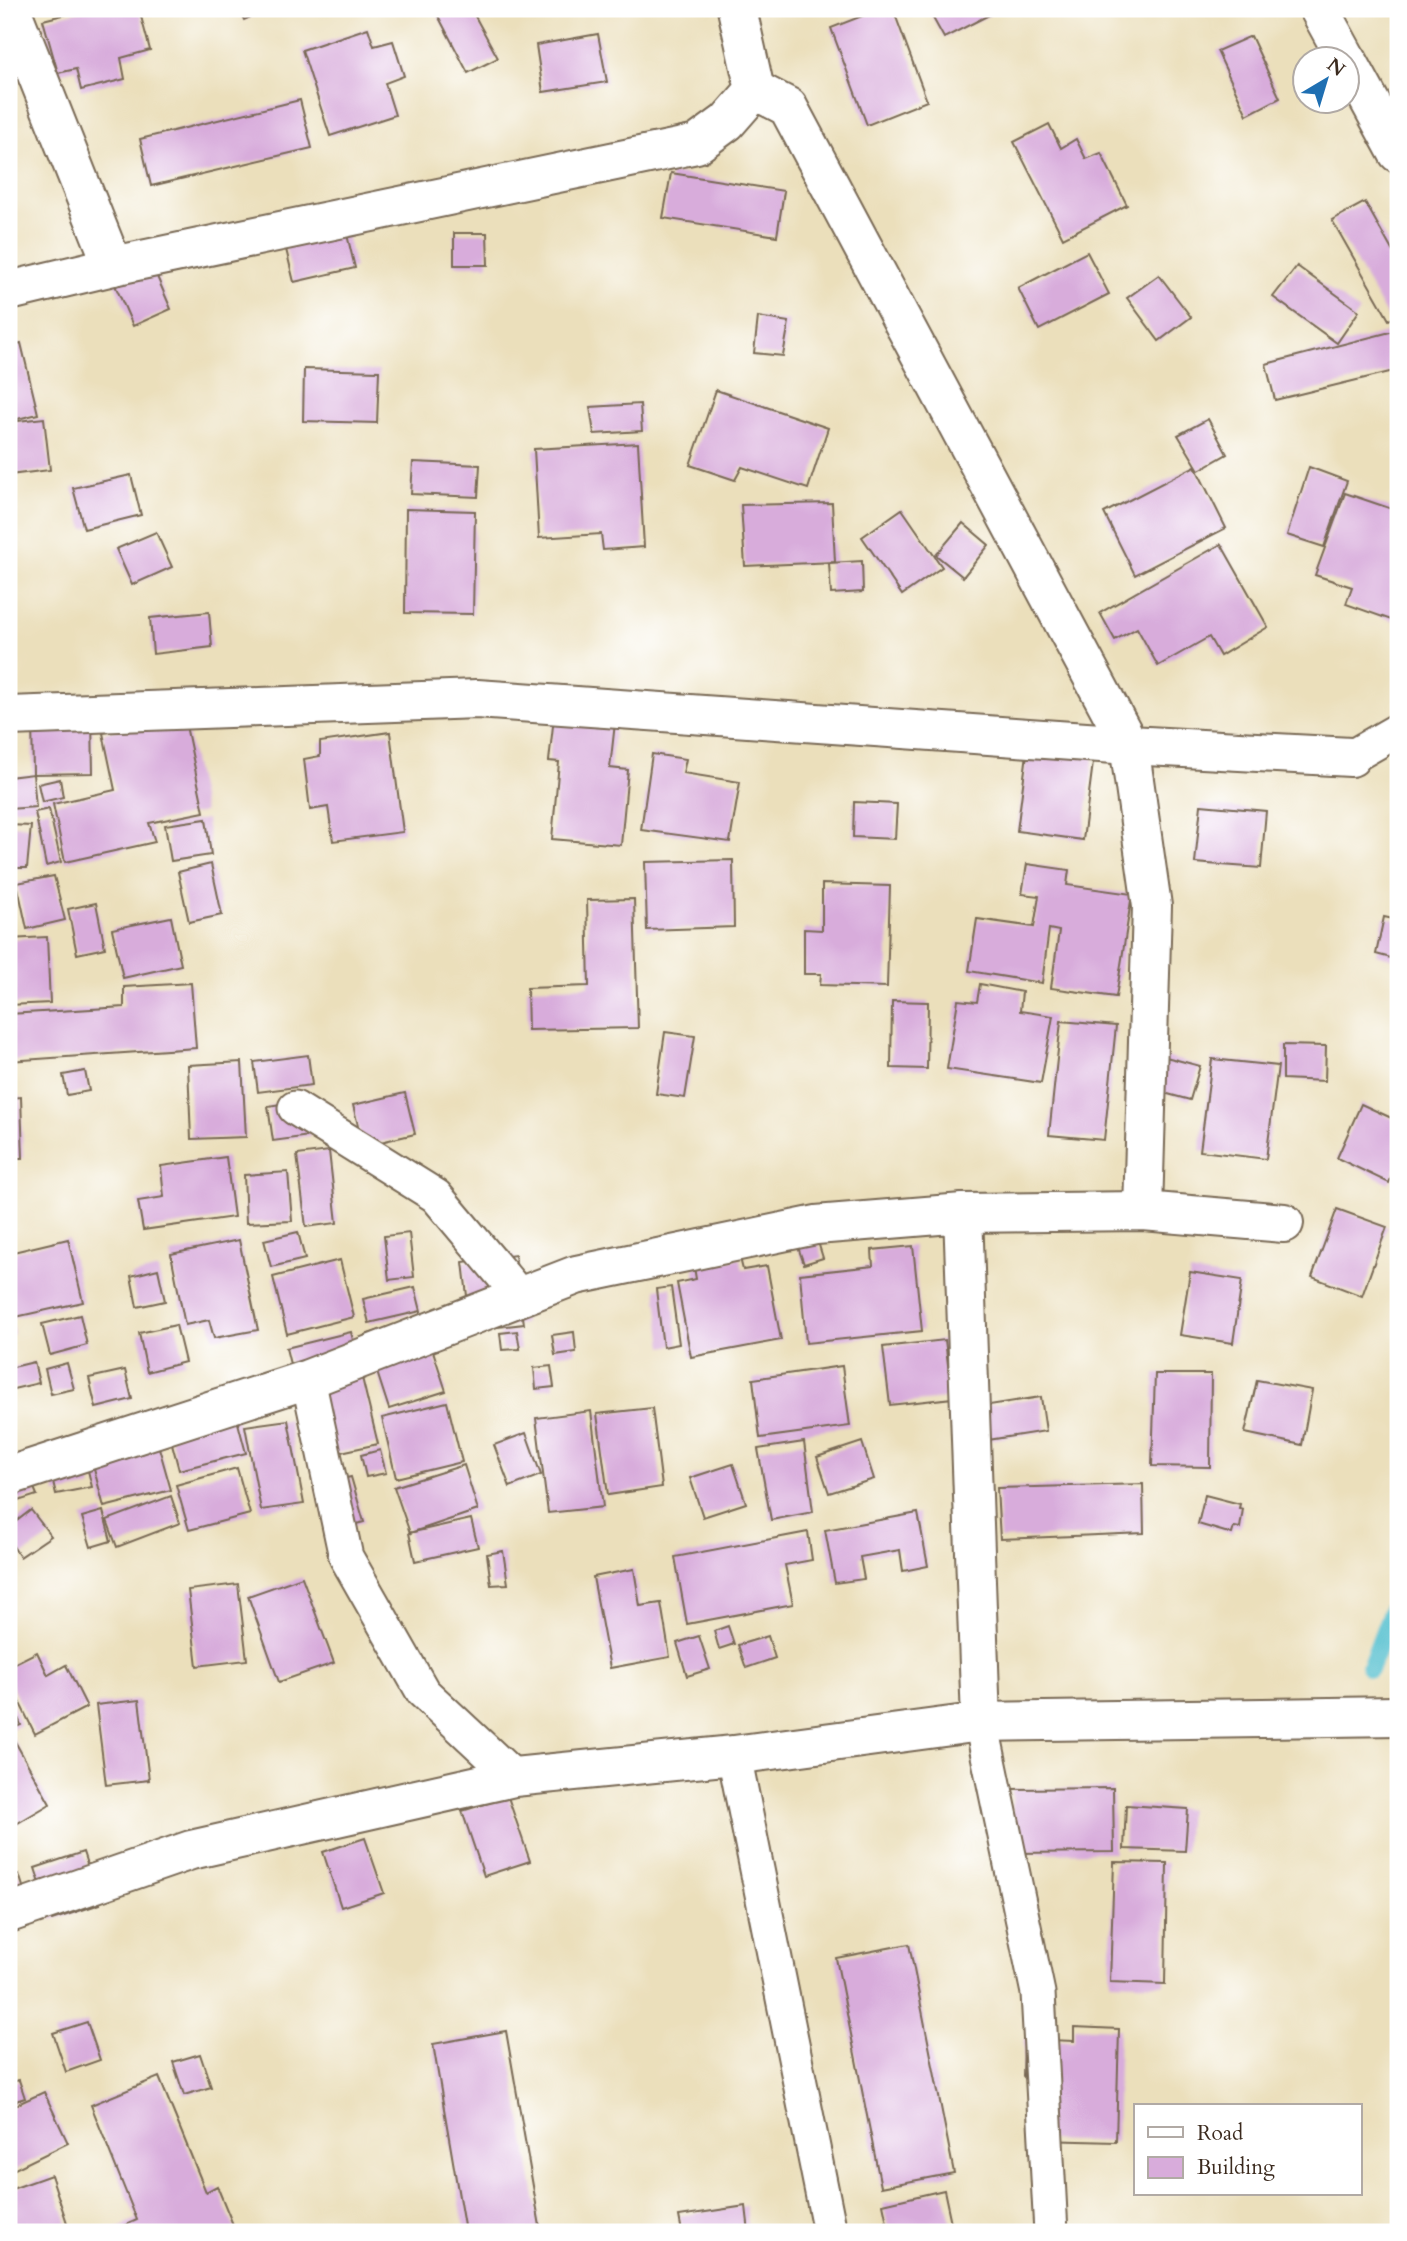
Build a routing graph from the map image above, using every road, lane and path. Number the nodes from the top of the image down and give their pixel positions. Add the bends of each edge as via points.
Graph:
1 (10, 9) edge
2 (737, 9) edge
3 (1319, 9) edge
4 (1339, 46) edge
5 (1362, 87) edge
6 (755, 90) junction
7 (1398, 153) edge
8 (113, 266) junction
9 (9, 291) edge
10 (9, 716) edge
11 (1398, 730) edge
12 (1129, 745) junction
13 (1351, 757) joint
14 (295, 1108) dead end
15 (1143, 1211) junction
16 (963, 1213) junction
17 (1284, 1223) dead end
18 (520, 1296) junction
19 (308, 1379) junction
20 (9, 1476) edge
21 (1398, 1716) edge
22 (981, 1722) junction
23 (734, 1755) junction
24 (514, 1777) junction
25 (9, 1913) edge
26 (831, 2232) edge
27 (1051, 2232) edge

1 - 8 street
2 - 6 street
3 - 4 street
5 - 7 street
6 - 8 street via 727,122 697,144
6 - 12 street via 788,107
8 - 9 street
10 - 12 street via 477,699
11 - 13 lane
12 - 13 street
12 - 15 street via 1152,906
14 - 18 lane via 436,1196
15 - 16 street
15 - 17 street
16 - 18 street via 816,1226 576,1275
16 - 22 street
18 - 19 street
19 - 20 street
19 - 24 lane via 346,1557 423,1692
21 - 22 street
22 - 23 street
22 - 27 lane via 1038,1993
23 - 24 street
23 - 26 lane
24 - 25 street via 191,1850

